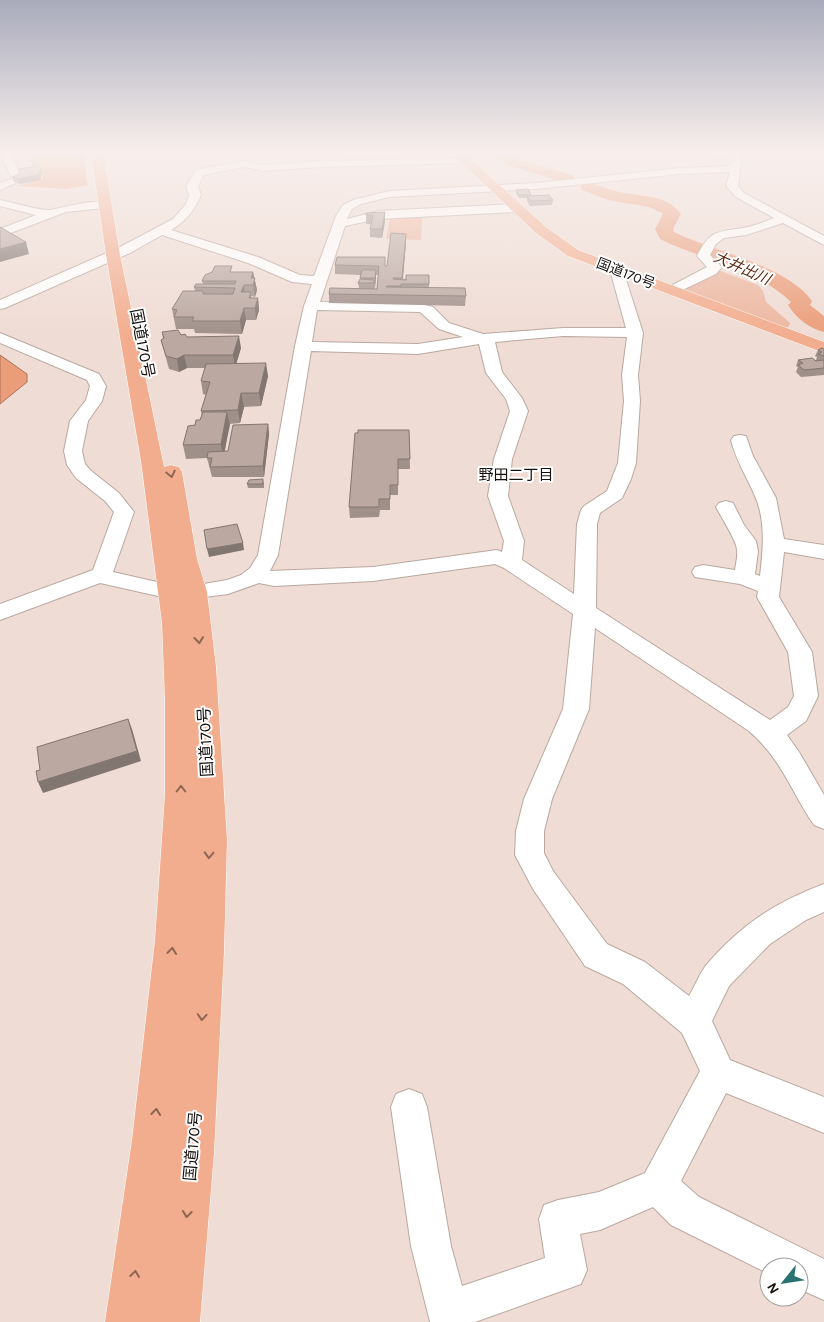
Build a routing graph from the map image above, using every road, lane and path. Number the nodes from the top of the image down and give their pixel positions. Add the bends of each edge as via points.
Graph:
1 (49, 214) edge
2 (107, 214) edge
3 (113, 214) edge
4 (184, 214) edge
5 (344, 214) edge
6 (404, 214) edge
7 (523, 214) edge
8 (774, 214) edge
9 (783, 219) junction
10 (339, 224) junction
11 (2, 231) edge
12 (160, 231) junction
13 (824, 241) edge
14 (119, 252) junction
15 (617, 270) junction
16 (319, 281) junction
17 (672, 291) junction
18 (0, 305) edge
19 (311, 306) junction
20 (635, 333) junction
21 (0, 338) edge
22 (482, 339) junction
23 (303, 346) junction
24 (824, 348) edge
25 (740, 440) dead end
26 (726, 507) dead end
27 (774, 544) junction
28 (824, 552) edge
29 (511, 564) junction
30 (703, 572) dead end
31 (257, 574) junction
32 (101, 576) junction
33 (744, 578) junction
34 (769, 588) junction
35 (183, 592) junction
36 (585, 611) junction
37 (0, 612) edge
38 (764, 729) junction
39 (824, 817) edge
40 (824, 898) edge
41 (694, 1021) junction
42 (718, 1072) junction
43 (409, 1107) dead end
44 (824, 1115) edge
45 (658, 1186) junction
46 (778, 1257) edge
47 (809, 1272) edge
48 (824, 1280) edge
49 (450, 1317) edge
50 (129, 1322) edge
51 (176, 1322) edge

1 - 11 street
2 - 14 highway, 国道170号
3 - 14 highway, 国道170号
4 - 12 street via 177,222
5 - 10 street
6 - 10 street via 378,215
7 - 15 highway, 国道170号 via 564,248
8 - 9 street
9 - 13 street
9 - 17 street via 746,231 717,235 711,239 705,252 715,267
10 - 16 street
12 - 14 street
12 - 16 street via 252,260 290,277
14 - 18 street
14 - 35 highway, 国道170号 via 119,279 152,460 159,523
15 - 17 highway, 国道170号
15 - 20 street
16 - 19 street
17 - 24 highway, 国道170号
19 - 22 street via 422,308 444,326
19 - 23 street
20 - 22 street via 563,332
20 - 36 street via 627,463 615,494 591,510 586,524
21 - 32 street via 92,377 98,386 94,401 79,421 73,451 83,474 112,497 124,512
22 - 23 street via 418,349
22 - 29 street via 488,344 494,373 514,398 519,412 503,459 498,496 514,541
23 - 31 street via 268,555
25 - 27 street via 744,456 766,498
26 - 33 street via 734,526 746,541 748,551
27 - 28 street
27 - 34 street
29 - 31 street via 497,558 373,574 274,579
29 - 36 street
30 - 33 street
31 - 35 street via 234,584
32 - 35 street via 138,586
32 - 37 street
33 - 34 street
34 - 38 street via 768,597 800,652 806,696 797,714
50 -> 35 highway, 国道170号 via 153,1140 174,940 181,794
35 -> 51 highway, 国道170号 via 202,667 210,840 194,1134
36 - 38 street
36 - 41 street via 576,710 538,799 530,831 529,855 596,955 634,973
38 - 39 street via 790,758
40 - 41 street via 794,910 759,934 718,975
41 - 42 street
42 - 44 street
42 - 45 street
43 - 49 street via 431,1246
45 - 46 street via 685,1211
45 - 49 street via 600,1211 558,1219 567,1270
47 - 48 street

